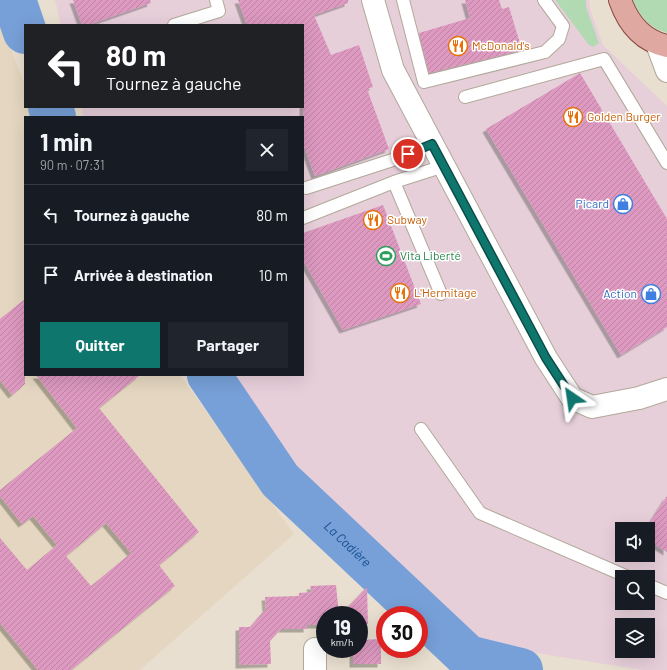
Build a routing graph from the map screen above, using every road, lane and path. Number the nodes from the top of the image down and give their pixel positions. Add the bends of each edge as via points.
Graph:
1 (216, 0) edge
2 (373, 0) edge
3 (403, 0) edge
4 (544, 0) edge
5 (620, 0) edge
6 (177, 24) edge
7 (662, 45) edge
8 (667, 71) edge
9 (465, 97) dead end
10 (432, 144) junction
11 (667, 163) edge
12 (444, 166) junction
13 (394, 182) junction
14 (306, 188) dead end
15 (304, 218) edge
16 (441, 294) dead end
17 (667, 389) edge
18 (421, 429) dead end
19 (615, 571) edge
20 (655, 588) edge
21 (667, 593) edge

1 - 6 lane via 219,11
2 - 10 street via 393,70
3 - 4 lane via 424,82 545,52 560,39 563,26
5 - 7 main road via 626,17 637,31
7 - 8 street
9 - 11 lane via 604,59
10 - 12 street
10 - 14 lane
12 - 13 lane
12 - 17 street via 546,358 572,398 592,407 639,398
13 - 15 lane
13 - 16 lane
18 - 19 lane via 480,514
20 - 21 lane

